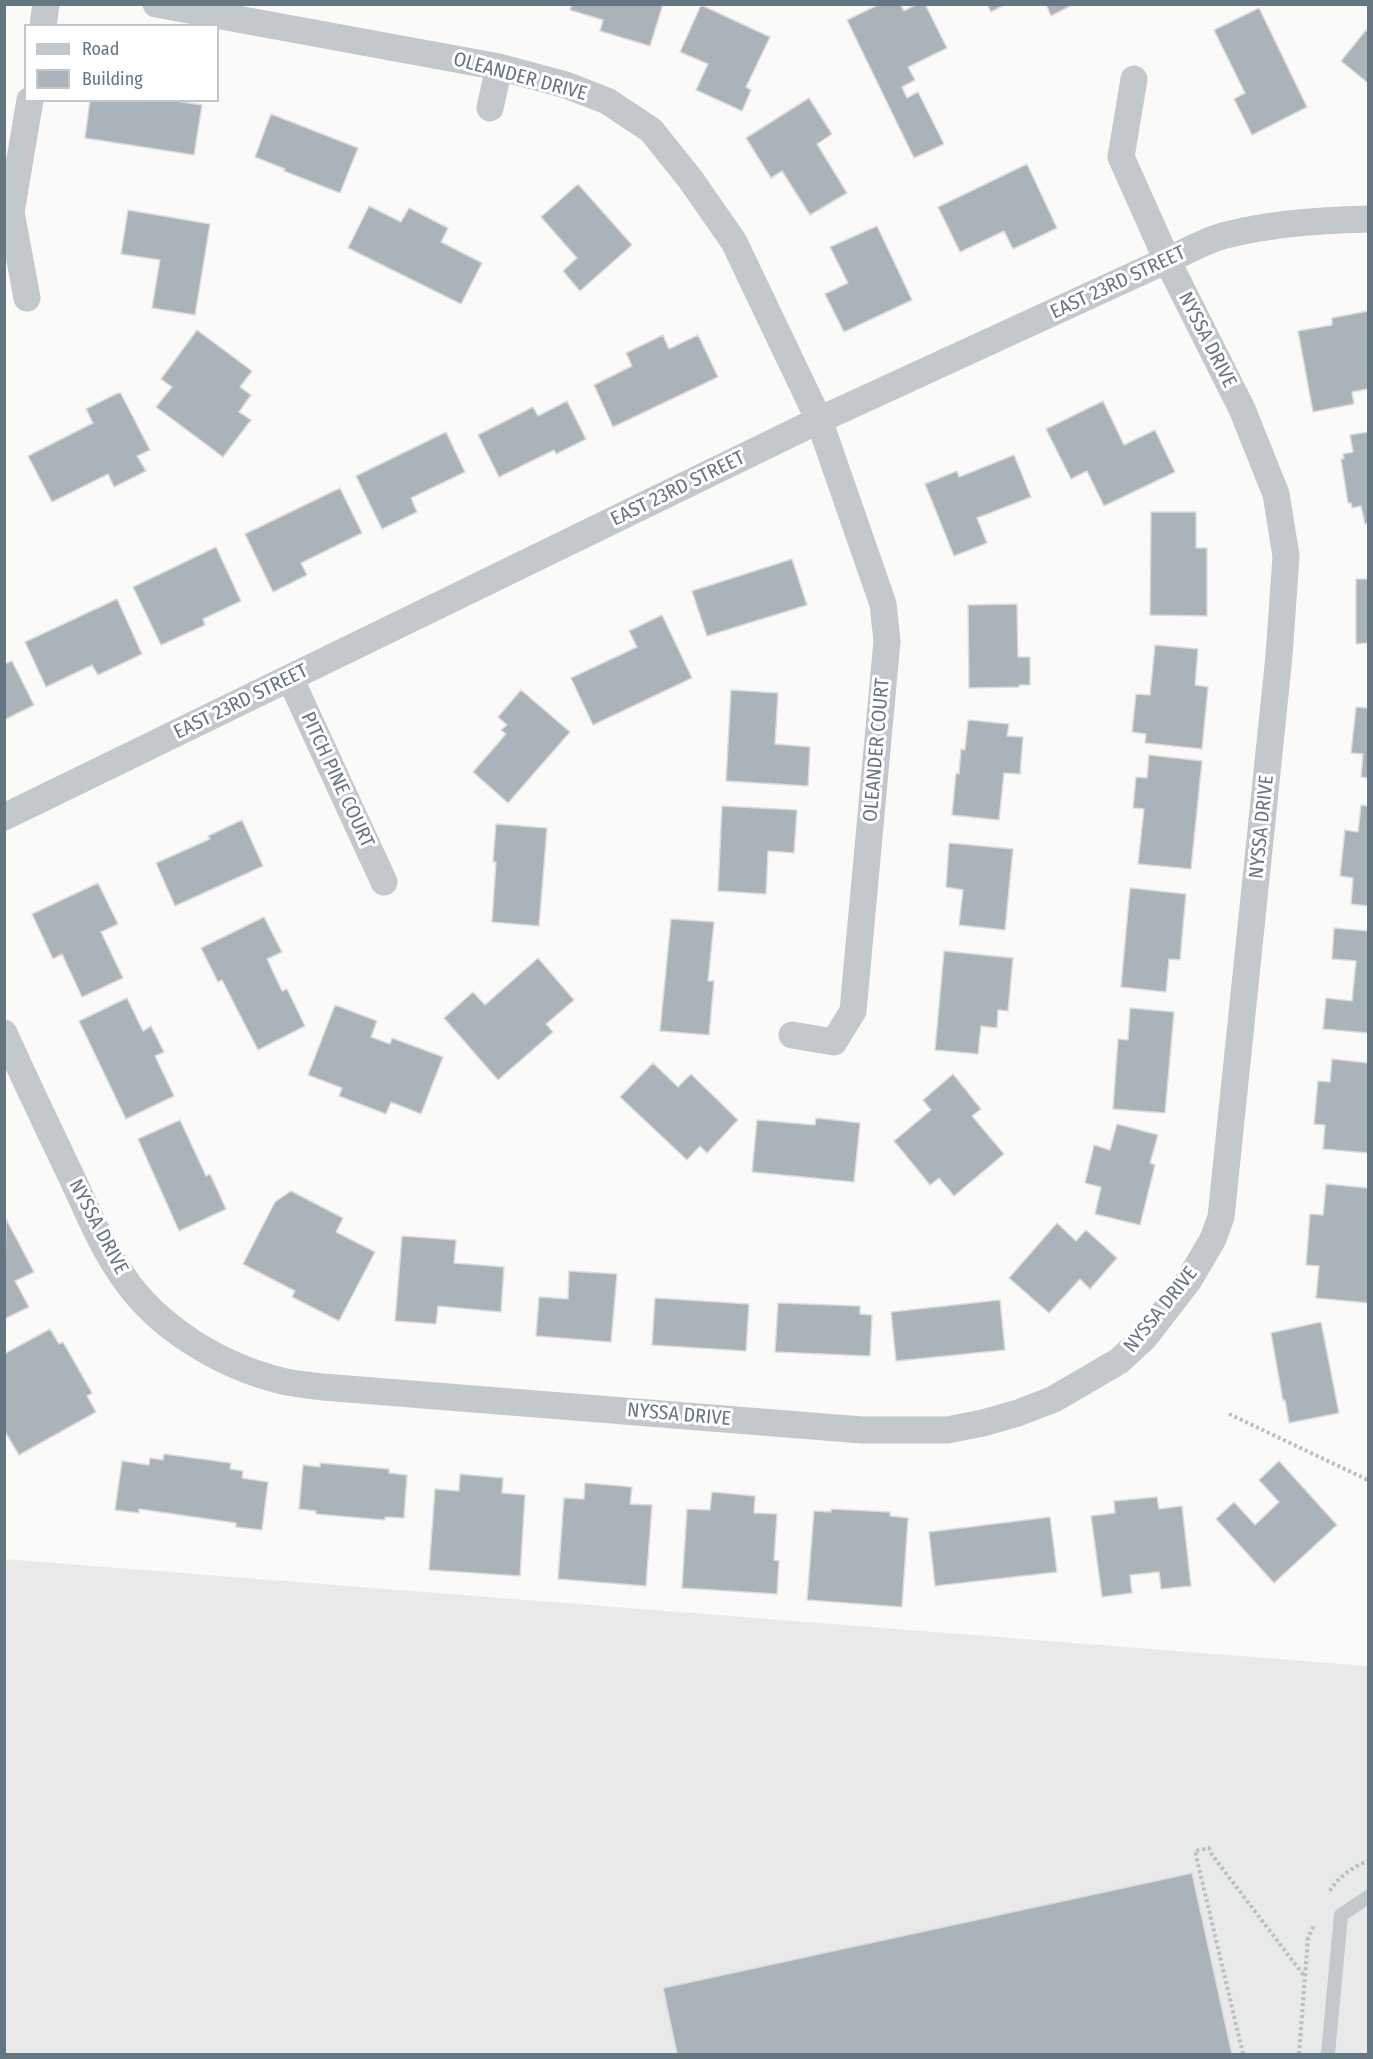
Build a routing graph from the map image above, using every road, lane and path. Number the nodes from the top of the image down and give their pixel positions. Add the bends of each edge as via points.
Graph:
1 (46, 4) edge
2 (156, 4) edge
3 (43, 24) edge
4 (499, 67) junction
5 (1134, 79) dead end
6 (30, 102) edge
7 (490, 108) dead end
8 (1368, 219) edge
9 (1167, 260) junction
10 (27, 298) dead end
11 (819, 420) junction
12 (290, 678) junction
13 (4, 817) edge
14 (384, 882) dead end
15 (4, 1033) edge
16 (792, 1035) dead end
17 (1229, 1414) dead end
18 (1368, 1479) edge
19 (1368, 1897) edge
20 (1305, 1977) dead end
21 (1243, 2055) edge
22 (1328, 2055) edge

1 - 3 street
2 - 4 street, OLEANDER DRIVE
4 - 7 street
4 - 11 street, OLEANDER DRIVE via 607,101 651,130 734,242
5 - 9 street, NYSSA DRIVE via 1121,157
6 - 10 street via 11,212
8 - 9 street, EAST 23RD STREET via 1324,220 1224,235
9 - 11 street, EAST 23RD STREET
9 - 15 street, NYSSA DRIVE via 1242,409 1276,494 1286,556 1221,1217 1189,1280 1145,1337 1119,1362 1045,1402 983,1423 947,1430 862,1430 282,1381 239,1366 181,1335 122,1276 99,1236
11 - 12 street, EAST 23RD STREET
11 - 16 street, OLEANDER COURT via 883,604 887,641 853,1011 834,1042
12 - 13 street, EAST 23RD STREET
12 - 14 street, PITCH PINE COURT
17 - 18 path
19 - 22 lane via 1341,1915
20 - 21 path via 1209,1848 1195,1851

